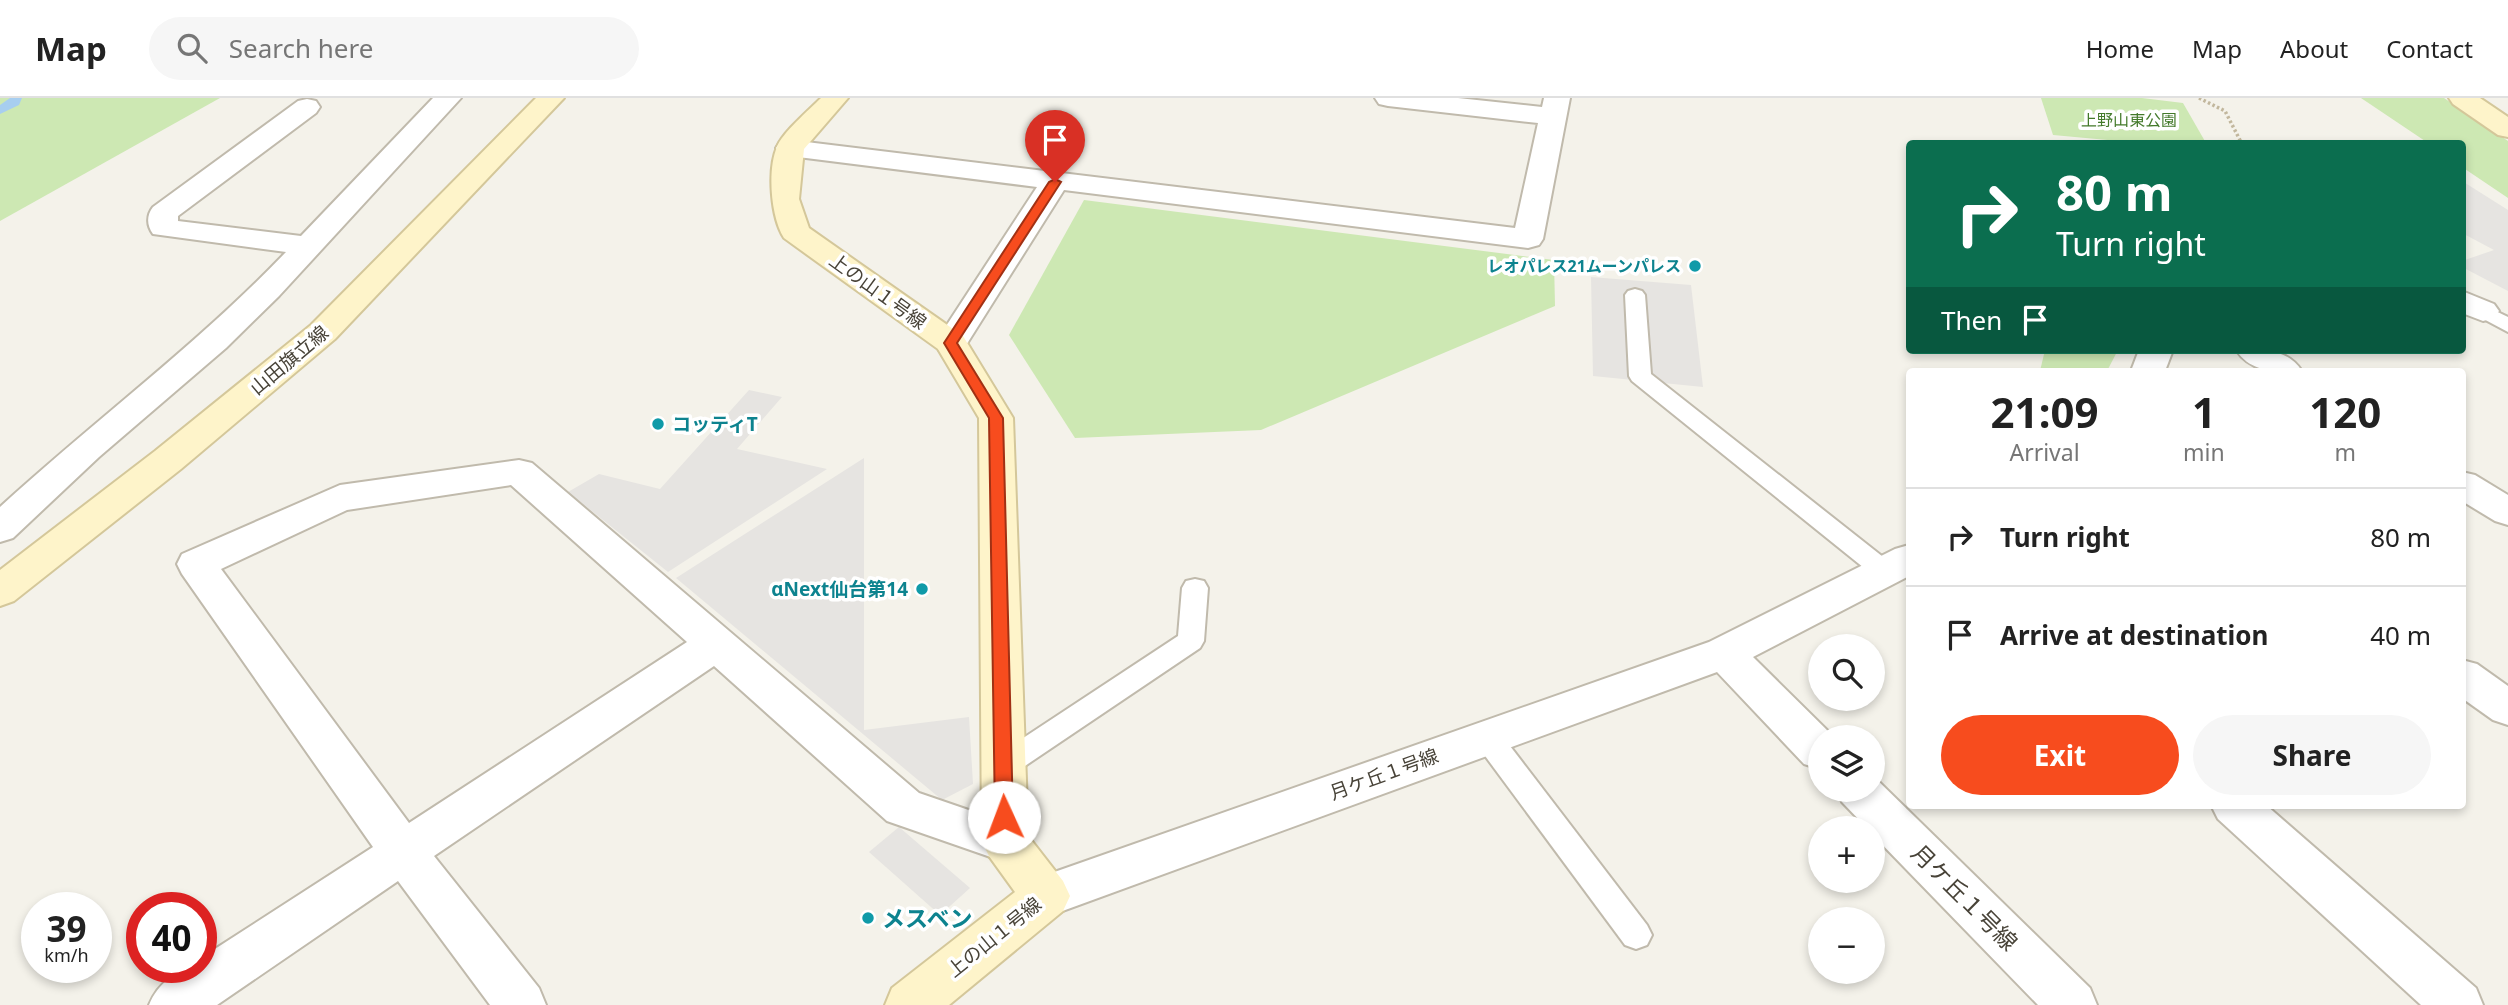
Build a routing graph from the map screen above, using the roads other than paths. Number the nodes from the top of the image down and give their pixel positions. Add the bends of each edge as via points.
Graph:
1 (448, 98) edge
2 (551, 98) edge
3 (835, 98) edge
4 (1388, 98) edge
5 (2462, 98) edge
6 (307, 107) dead end
7 (1556, 108) edge
8 (2508, 129) edge
9 (790, 148) junction
10 (1055, 182) junction
11 (308, 246) junction
12 (1635, 295) dead end
13 (951, 343) junction
14 (2259, 354) edge
15 (2280, 368) edge
16 (2466, 486) edge
17 (2508, 512) edge
18 (0, 529) edge
19 (1896, 564) edge
20 (1195, 588) dead end
21 (0, 591) edge
22 (715, 644) junction
23 (1724, 653) junction
24 (2466, 679) edge
25 (2508, 708) edge
26 (1487, 737) junction
27 (1808, 739) edge
28 (1003, 766) junction
29 (1871, 802) edge
30 (2238, 809) edge
31 (1004, 842) junction
32 (403, 852) junction
33 (1046, 896) junction
34 (1636, 935) dead end
35 (174, 1005) edge
36 (521, 1005) edge
37 (910, 1005) edge
38 (2072, 1005) edge
39 (2458, 1005) edge

1 - 11 street
2 - 21 street, 山田旗立線 via 323,332
3 - 9 street
4 - 7 street
5 - 8 street
6 - 11 street via 163,213 164,228
7 - 10 street via 1528,239
9 - 10 street
9 - 13 street, 上の山１号線 via 785,199 795,232
10 - 13 street
11 - 18 street via 214,341
12 - 19 lane via 1640,376
13 - 28 street, 上の山１号線 via 996,418
14 - 15 street
16 - 17 street
19 - 23 street, 月ケ丘１号線
20 - 28 lane via 1191,641
22 - 31 street via 903,807
22 - 32 street
22 - 32 street via 519,472 340,498 196,564
23 - 26 street, 月ケ丘１号線
23 - 27 street
24 - 25 street
26 - 33 street, 月ケ丘１号線
26 - 34 lane
28 - 31 street, 上の山１号線
29 - 38 street, 月ケ丘１号線
30 - 39 street
31 - 33 street, 上の山１号線
32 - 35 street
32 - 36 street
33 - 37 street, 上の山１号線

